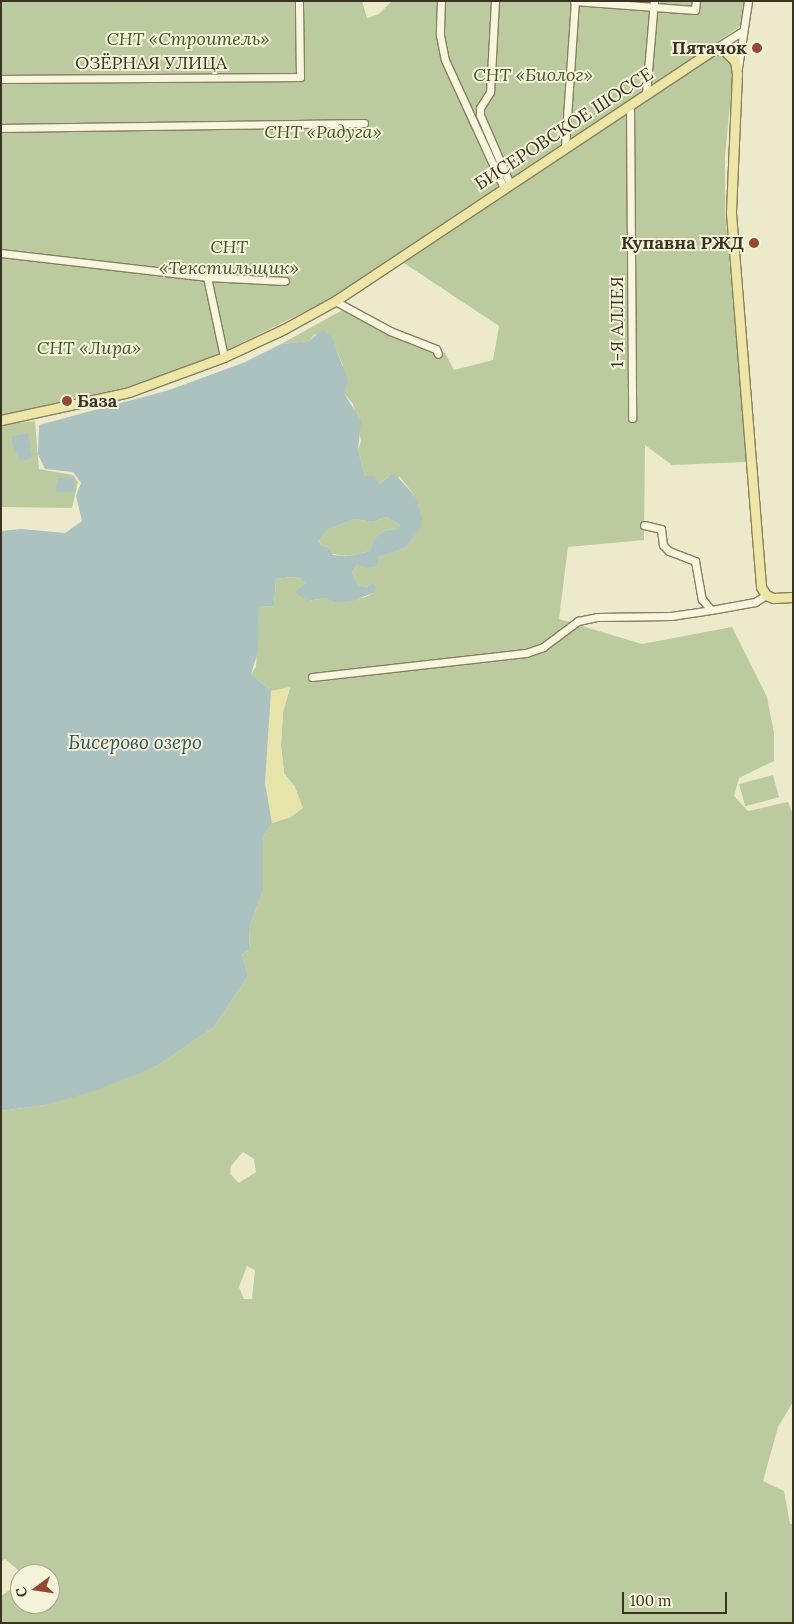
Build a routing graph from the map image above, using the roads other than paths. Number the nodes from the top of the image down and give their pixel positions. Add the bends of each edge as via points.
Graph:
1 (299, 1) edge
2 (441, 1) edge
3 (496, 1) edge
4 (575, 1) edge
5 (696, 1) edge
6 (748, 1) edge
7 (653, 4) edge
8 (744, 31) junction
9 (713, 50) junction
10 (737, 74) junction
11 (1, 79) edge
12 (646, 94) junction
13 (630, 105) junction
14 (364, 123) dead end
15 (1, 128) edge
16 (565, 147) junction
17 (507, 186) junction
18 (1, 253) edge
19 (207, 277) junction
20 (285, 281) dead end
21 (335, 301) junction
22 (438, 354) dead end
23 (224, 357) junction
24 (632, 418) dead end
25 (1, 420) edge
26 (644, 525) dead end
27 (766, 596) junction
28 (793, 596) edge
29 (710, 610) junction
30 (312, 678) dead end

1 - 11 street, ОЗЁРНАЯ УЛИЦА via 300,77
2 - 17 street via 440,35 446,60
3 - 17 street via 490,92 480,108 480,115
4 - 7 street
4 - 16 street
5 - 7 street via 695,10
6 - 8 street
7 - 12 street
8 - 9 street
8 - 10 street
9 - 10 main road via 730,54 735,60
9 - 12 main road, БИСЕРОВСКОЕ ШОССЕ
10 - 27 main road via 731,213 761,587
12 - 13 main road, БИСЕРОВСКОЕ ШОССЕ
13 - 16 main road, БИСЕРОВСКОЕ ШОССЕ
13 - 24 street, 1-Я АЛЛЕЯ
14 - 15 street
16 - 17 main road, БИСЕРОВСКОЕ ШОССЕ
17 - 21 main road, БИСЕРОВСКОЕ ШОССЕ
18 - 19 street
19 - 20 street
19 - 23 street
21 - 22 street via 390,331 436,349
21 - 23 main road, БИСЕРОВСКОЕ ШОССЕ
23 - 25 main road, БИСЕРОВСКОЕ ШОССЕ via 129,392
26 - 29 street via 660,529 663,545 669,552 695,561 702,599
27 - 28 main road via 778,599
27 - 29 street via 755,602
29 - 30 street via 670,616 592,618 578,621 543,647 526,653

